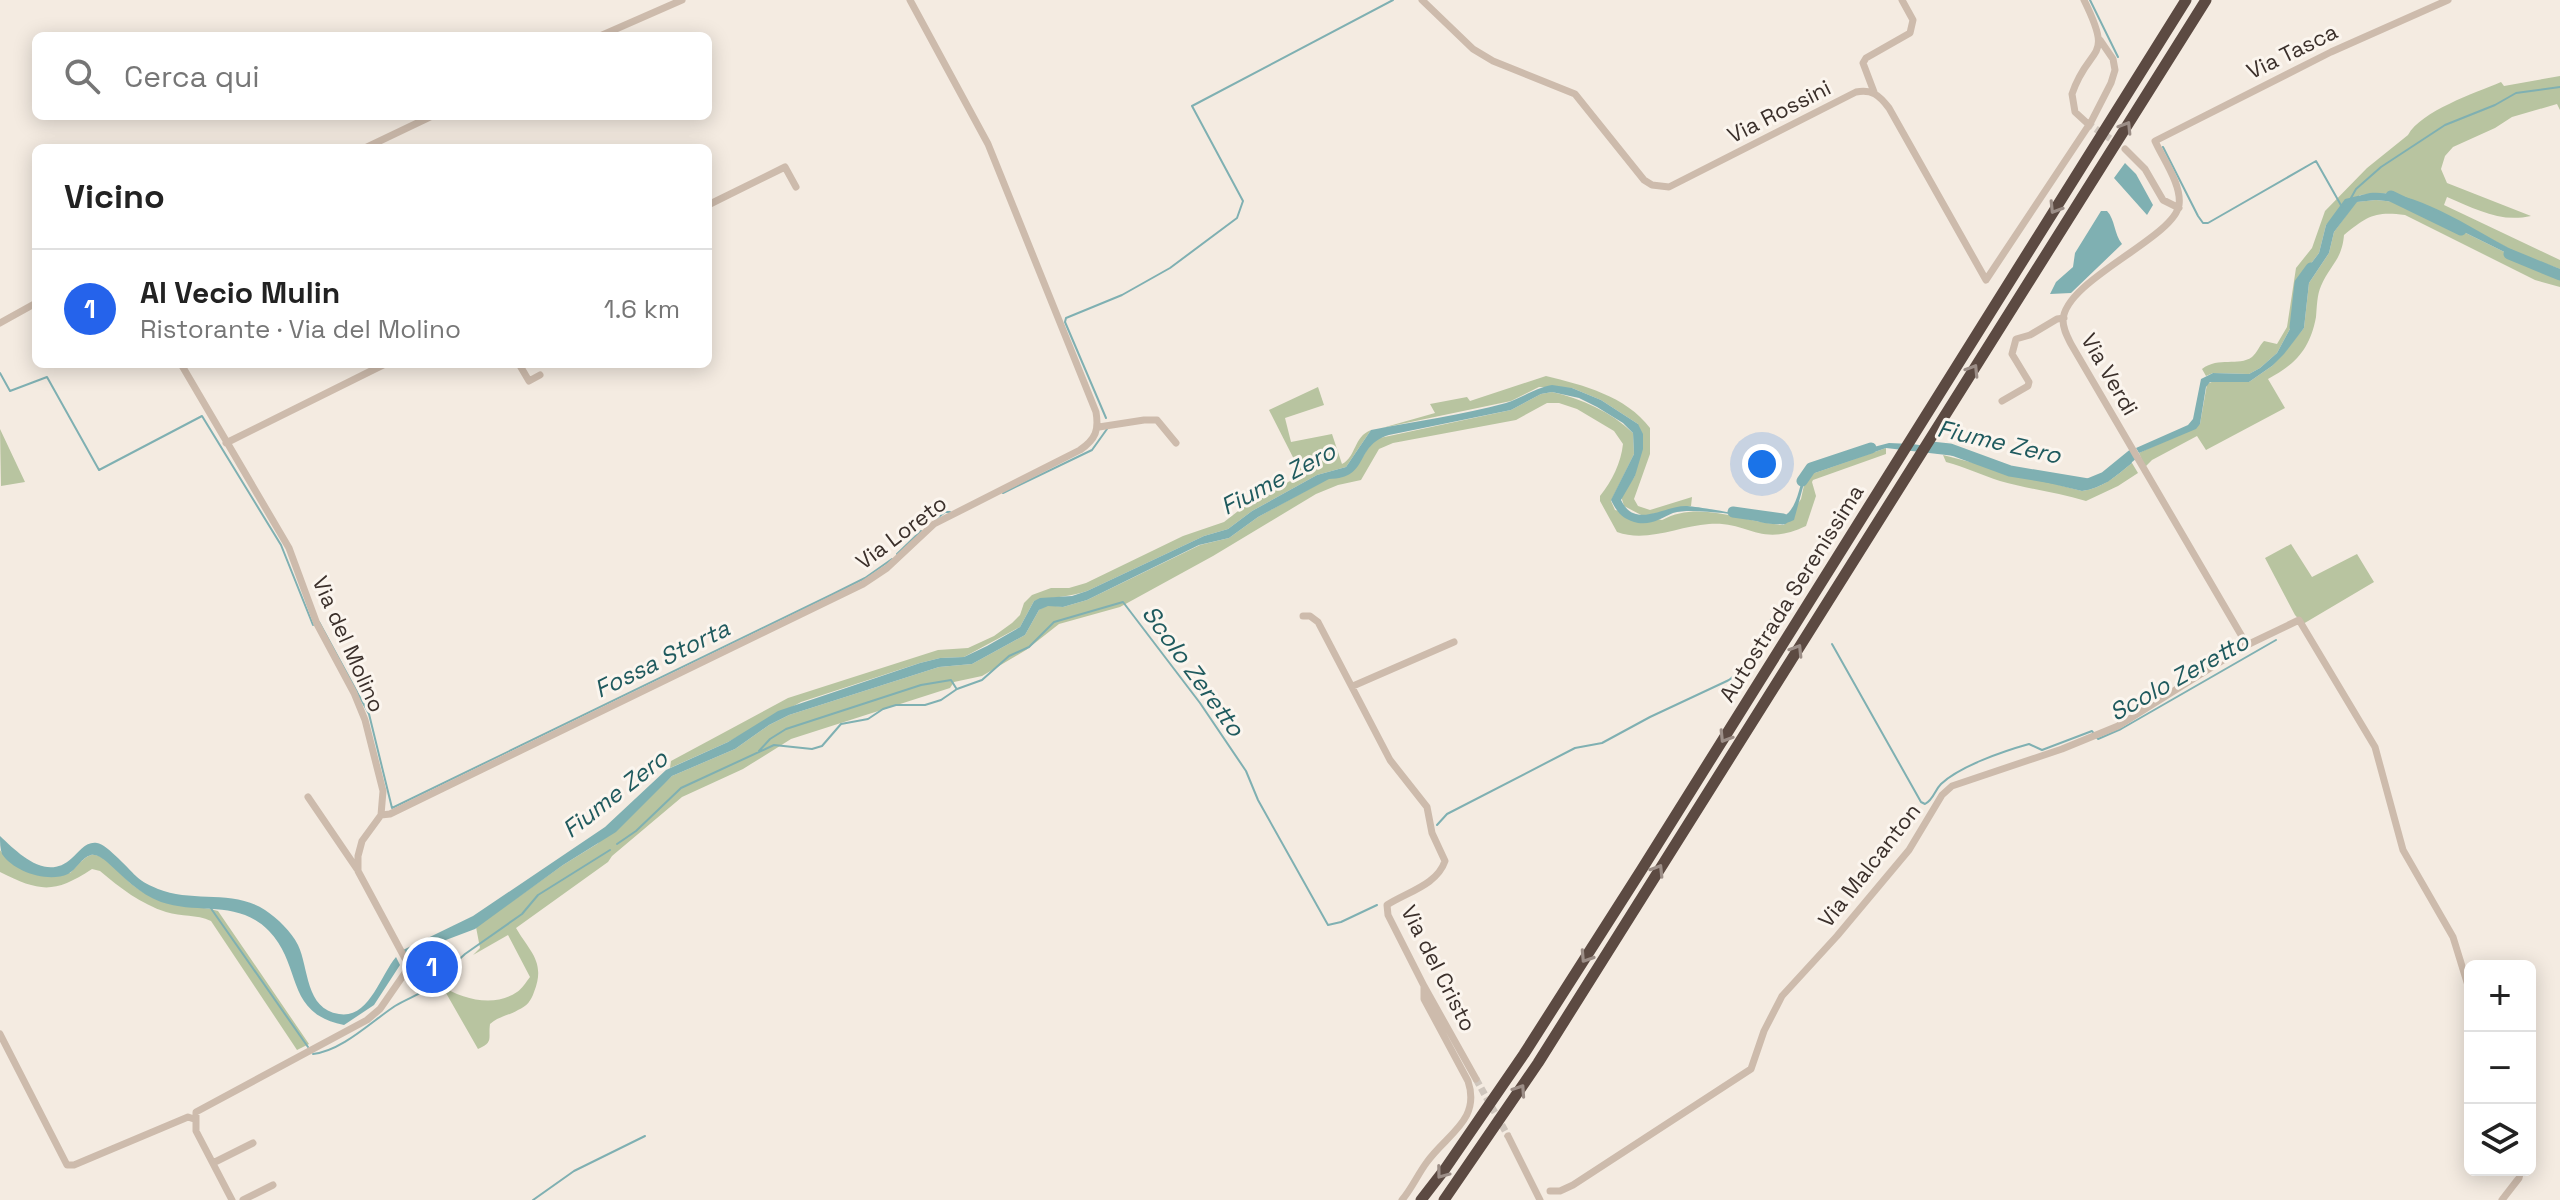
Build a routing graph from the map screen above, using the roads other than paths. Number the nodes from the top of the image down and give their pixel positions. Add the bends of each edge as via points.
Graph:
1 (682, 0) edge
2 (910, 0) edge
3 (1422, 0) edge
4 (1902, 0) edge
5 (2084, 0) edge
6 (2186, 0) edge
7 (2206, 0) edge
8 (2448, 0) edge
9 (609, 32) edge
10 (2100, 40) junction
11 (1874, 92) junction
12 (424, 120) edge
13 (2087, 123) tunnel mouth
14 (373, 144) edge
15 (2125, 149) tunnel mouth
16 (796, 187) dead end
17 (712, 203) edge
18 (2179, 208) junction
19 (32, 305) edge
20 (2064, 318) junction
21 (0, 323) edge
22 (183, 368) edge
23 (377, 368) edge
24 (521, 368) edge
25 (540, 375) dead end
26 (2002, 401) dead end
27 (1099, 427) junction
28 (226, 443) junction
29 (1176, 443) dead end
30 (1303, 616) dead end
31 (1454, 642) dead end
32 (2247, 645) junction
33 (1353, 686) junction
34 (308, 797) dead end
35 (381, 815) junction
36 (358, 871) junction
37 (2464, 973) edge
38 (1424, 986) junction
39 (0, 1034) edge
40 (1476, 1079) tunnel mouth
41 (194, 1119) junction
42 (1508, 1136) tunnel mouth
43 (253, 1143) dead end
44 (213, 1163) junction
45 (2520, 1176) edge
46 (273, 1185) dead end
47 (1537, 1188) junction
48 (1549, 1191) junction
49 (1557, 1197) edge
50 (232, 1200) edge
51 (243, 1200) edge
52 (1402, 1200) edge
53 (1421, 1200) edge
54 (1444, 1200) edge
55 (1540, 1200) edge
56 (2502, 1200) edge

1 - 9 street
2 - 27 street via 988,144
3 - 11 street, Via Rossini via 1473,49 1575,94 1644,180 1660,187 1856,92
4 - 11 street via 1913,20 1910,33 1863,63
5 - 10 street
6 -> 53 highway, Autostrada Serenissima via 1524,1054
54 -> 7 highway, Autostrada Serenissima via 1538,1063
8 - 18 street, Via Tasca via 2155,141 2177,188
10 - 11 street via 2113,59 2111,83 2091,122 1986,280 1889,108
10 - 13 street via 2072,94 2075,112
12 - 14 street
15 - 18 street via 2145,169 2163,200
16 - 17 street via 785,167
18 - 20 street, Via Verdi via 2163,228 2069,303
19 - 21 street
20 - 26 street via 2016,339 2012,354 2029,382
20 - 32 street, Via Verdi via 2071,344
22 - 28 street, Via del Molino
23 - 28 street
24 - 25 street via 529,381
27 - 29 street via 1157,420
27 - 35 street, Via Loreto via 1080,450 934,524 863,584
28 - 35 street, Via del Molino via 289,548 317,624 354,693 378,767
30 - 33 street, Via del Cristo via 1318,622
31 - 33 street
32 - 37 street, Via Malcanton via 2299,620 2375,747 2403,850 2453,937
32 - 49 street, Via Malcanton via 2129,720 1946,790 1909,850 1782,996 1751,1069
33 - 38 street, Via del Cristo via 1390,760 1427,807 1445,861 1437,876 1387,905
34 - 36 street
35 - 36 street via 362,841
36 - 41 street via 407,970 372,1017 198,1110
38 - 40 street, Via del Cristo
38 - 52 street via 1424,999 1473,1094 1466,1117 1427,1161
39 - 41 street via 67,1165
41 - 44 street
42 - 47 street
43 - 44 street
44 - 50 street
45 - 56 street
46 - 51 street
47 - 48 street
47 - 55 street
48 - 49 street, Via Malcanton
48 - 55 street

